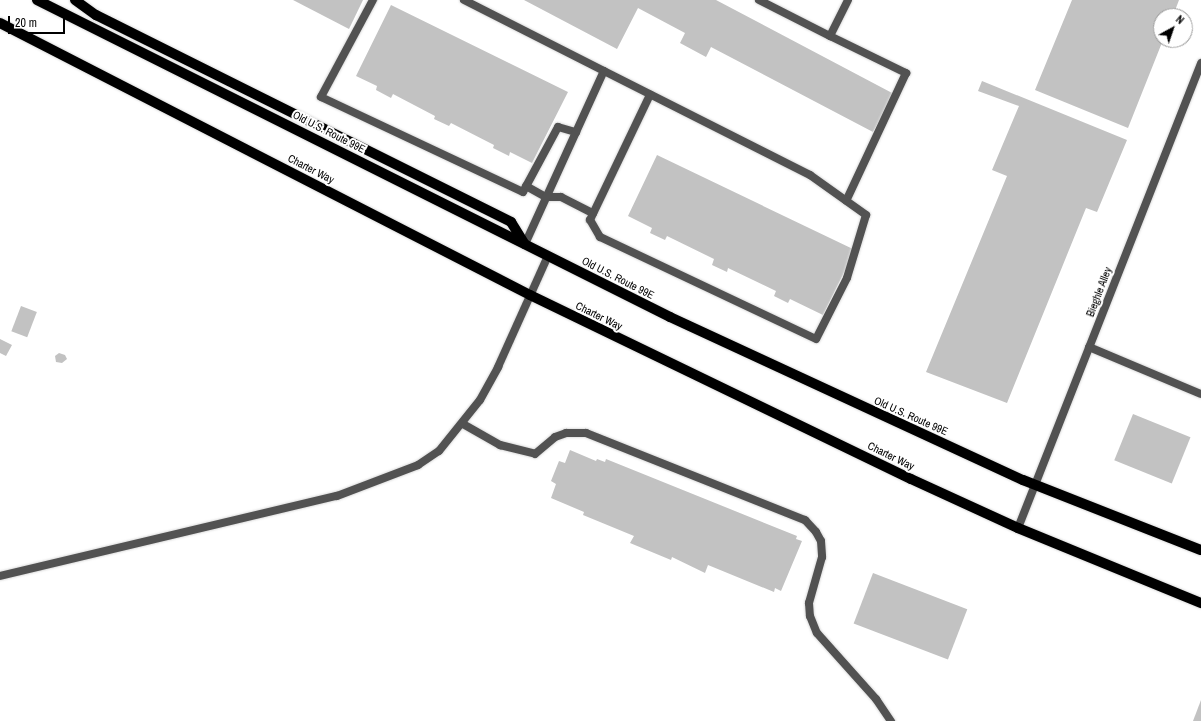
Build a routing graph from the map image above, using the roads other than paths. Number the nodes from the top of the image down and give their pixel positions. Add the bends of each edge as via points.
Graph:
1 (37, 0) edge
2 (75, 0) edge
3 (373, 0) edge
4 (464, 0) edge
5 (759, 0) edge
6 (848, 0) edge
7 (0, 23) edge
8 (830, 36) junction
9 (1201, 64) edge
10 (604, 71) junction
11 (650, 95) junction
12 (576, 132) junction
13 (526, 186) junction
14 (546, 197) junction
15 (846, 201) junction
16 (593, 213) junction
17 (525, 244) junction
18 (548, 256) junction
19 (530, 296) junction
20 (1089, 347) junction
21 (1201, 394) edge
22 (463, 424) junction
23 (1035, 484) junction
24 (1018, 528) junction
25 (1201, 550) edge
26 (0, 576) edge
27 (1201, 603) edge
28 (891, 721) edge

1 - 17 main road, Old U.S. Route 99E
2 - 17 main road via 96,15 511,222
3 - 13 street via 322,97 523,192
4 - 10 street
5 - 8 street
6 - 8 street
7 - 19 main road, Charter Way
8 - 15 street via 906,73
9 - 20 street, Bieghle Alley
10 - 11 street
10 - 12 street
11 - 15 street via 810,175
11 - 16 street
12 - 13 street via 558,127
12 - 14 street
13 - 14 street
14 - 16 street via 561,197
14 - 17 street
15 - 16 street via 866,216 847,278 816,339 600,237 590,220
17 - 18 main road, Old U.S. Route 99E
18 - 19 street
18 - 23 main road, Old U.S. Route 99E via 845,400
19 - 22 street via 498,367
19 - 24 main road, Charter Way
20 - 21 street
20 - 23 street, Bieghle Alley
22 - 26 street via 439,451 418,465 367,486
22 - 28 street via 500,445 535,454 555,437 566,433 586,432 804,520 821,541 822,557 809,603 810,616 817,633 876,699
23 - 24 street, Bieghle Alley
23 - 25 main road, Old U.S. Route 99E
24 - 27 main road, Charter Way

